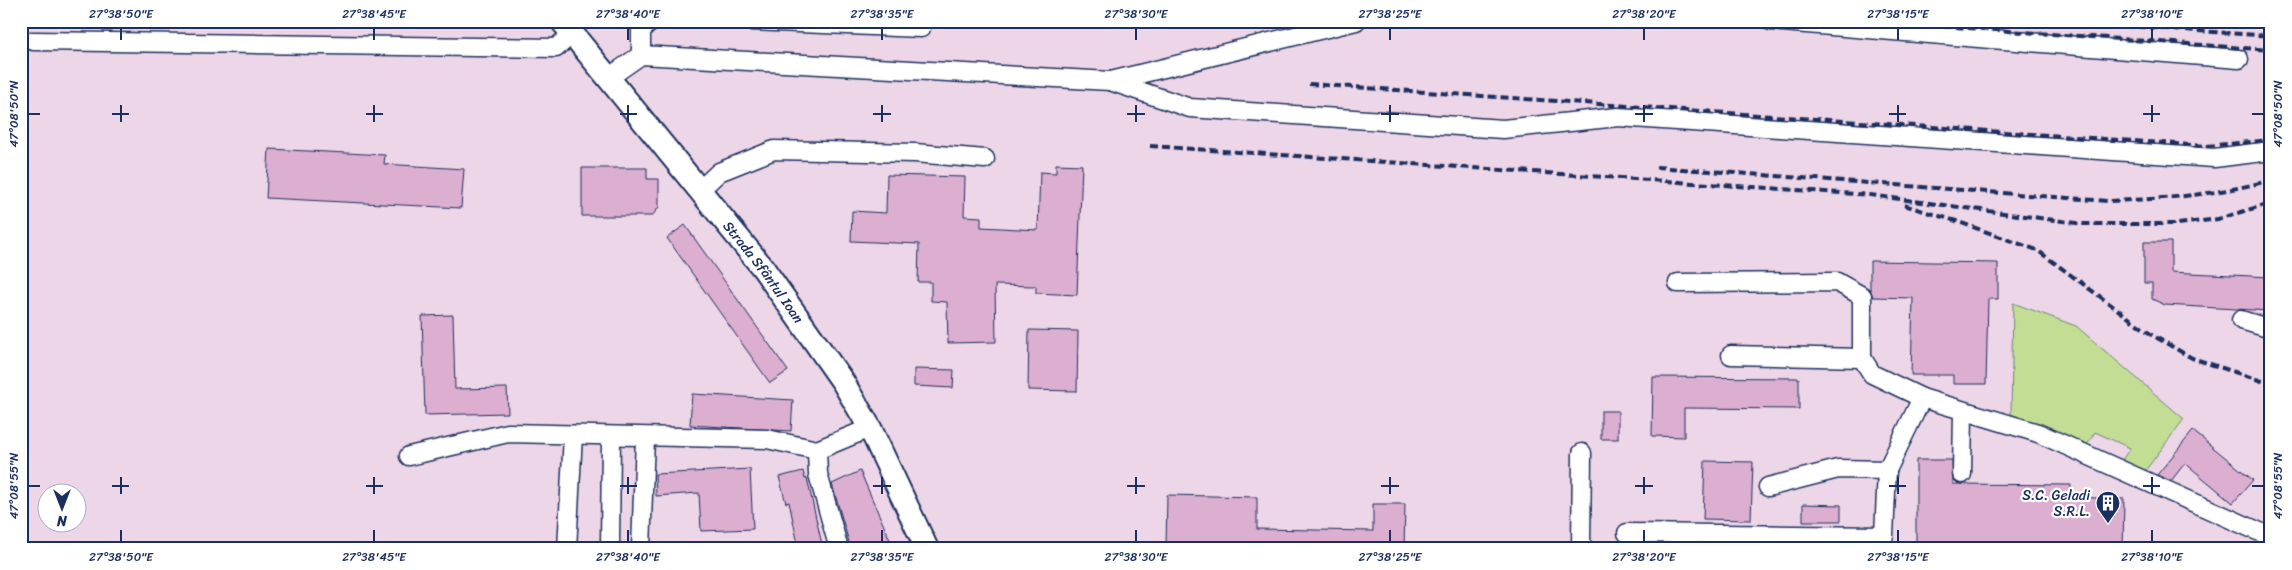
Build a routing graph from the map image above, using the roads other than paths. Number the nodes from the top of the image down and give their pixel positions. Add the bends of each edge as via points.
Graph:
1 (652, 21) edge
2 (749, 21) edge
3 (922, 21) edge
4 (1356, 21) edge
5 (1770, 21) edge
6 (567, 28) edge
7 (33, 41) dead end
8 (641, 55) junction
9 (2239, 59) dead end
10 (608, 78) junction
11 (1110, 81) junction
12 (2271, 151) edge
13 (985, 159) dead end
14 (700, 190) junction
15 (1678, 283) dead end
16 (2241, 320) dead end
17 (2271, 330) edge
18 (1731, 356) dead end
19 (1862, 358) junction
20 (1922, 398) junction
21 (1964, 411) junction
22 (870, 428) junction
23 (573, 435) junction
24 (611, 437) junction
25 (645, 438) junction
26 (817, 450) junction
27 (1582, 453) dead end
28 (409, 456) dead end
29 (1886, 470) junction
30 (1962, 474) dead end
31 (1768, 487) dead end
32 (1627, 533) dead end
33 (2271, 537) edge
34 (567, 549) edge
35 (610, 549) edge
36 (641, 549) edge
37 (839, 549) edge
38 (927, 549) edge
39 (1581, 549) edge

1 - 8 lane via 641,30
2 - 3 lane via 921,28
4 - 11 lane
5 - 9 lane
6 - 7 lane via 556,48
6 - 10 main road, Strada Sfântul Ioan
8 - 10 lane
8 - 11 lane
10 - 14 main road, Strada Sfântul Ioan
11 - 12 lane via 1190,108 1503,129 1618,117 2214,158
13 - 14 lane via 915,153 774,150 718,172
14 - 22 main road, Strada Sfântul Ioan via 763,268 843,382
15 - 19 lane via 1837,282 1862,296
16 - 17 lane
18 - 19 lane
19 - 20 lane via 1872,374
20 - 21 lane
20 - 29 lane
21 - 30 lane
21 - 33 lane via 2038,433
22 - 26 lane
22 - 38 main road, Strada Sfântul Ioan
23 - 24 lane
23 - 28 lane via 508,433
23 - 34 lane
24 - 25 lane
24 - 35 lane
25 - 26 lane via 674,435 767,439
25 - 36 lane
26 - 37 lane via 818,474
27 - 39 lane
29 - 31 lane via 1838,468
29 - 32 lane via 1884,536

